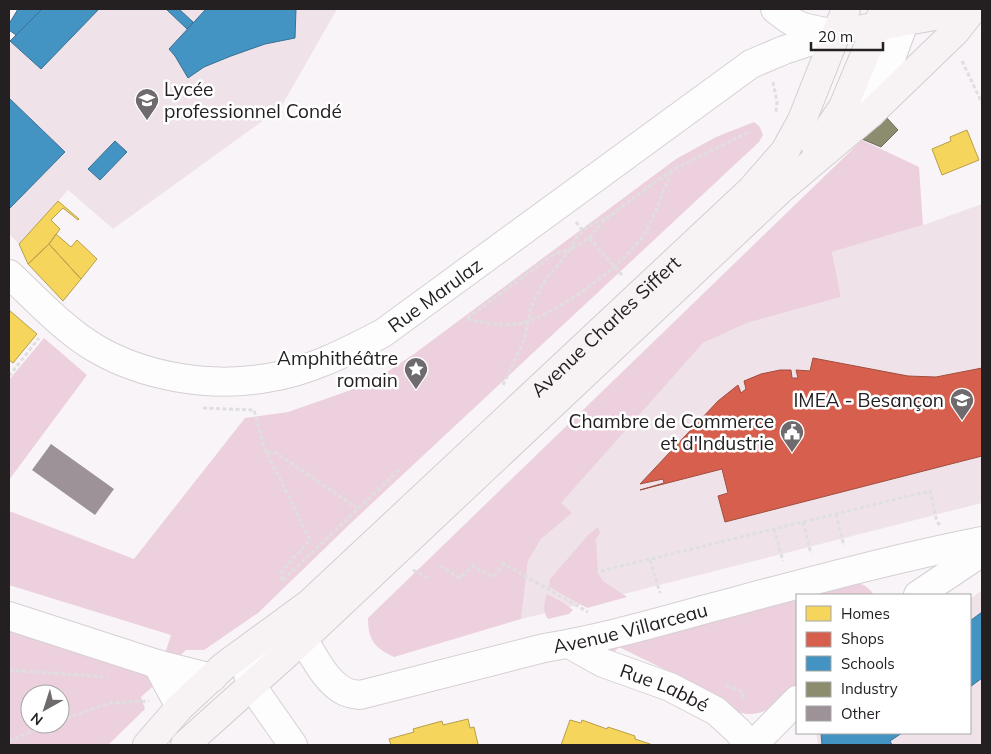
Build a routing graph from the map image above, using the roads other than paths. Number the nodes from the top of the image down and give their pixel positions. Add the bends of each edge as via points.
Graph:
1 (776, 9) edge
2 (846, 9) edge
3 (974, 9) edge
4 (894, 16) edge
5 (836, 34) junction
6 (871, 113) junction
7 (780, 190) junction
8 (9, 274) edge
9 (974, 546) edge
10 (919, 594) edge
11 (310, 603) junction
12 (9, 616) edge
13 (303, 639) junction
14 (569, 644) junction
15 (157, 664) junction
16 (212, 678) junction
17 (251, 685) junction
18 (796, 701) edge
19 (167, 704) junction
20 (147, 745) edge
21 (185, 745) edge
22 (293, 745) edge
23 (749, 745) edge
24 (753, 745) edge

1 - 5 street via 797,26
2 - 5 main road, Avenue Charles Siffert
3 - 4 main road
3 - 6 main road, Avenue Charles Siffert via 955,32
4 - 5 main road
4 - 6 street
4 - 7 main road, Avenue Charles Siffert via 828,132
5 - 8 street, Rue Marulaz via 751,64 383,333 299,371 266,378 214,382 156,373 94,348 56,319
5 - 11 main road, Avenue Charles Siffert via 802,120 785,152 771,168
6 - 7 main road, Avenue Charles Siffert
7 - 13 main road, Avenue Charles Siffert
9 - 10 street
9 - 14 street, Avenue Villarceau via 813,581
11 - 16 main road, Avenue Charles Siffert
11 - 17 street, Avenue Charles Siffert via 249,667
12 - 15 street
13 - 14 street, Avenue Villarceau via 334,684 345,692 360,695
13 - 17 main road, Avenue Charles Siffert
14 - 23 street, Rue Labbé via 603,663 670,686 716,711
15 - 16 street
15 - 19 street
16 - 19 main road, Avenue Charles Siffert
17 - 21 main road, Avenue Charles Siffert
17 - 22 street
18 - 24 street
19 - 20 main road, Avenue Charles Siffert

